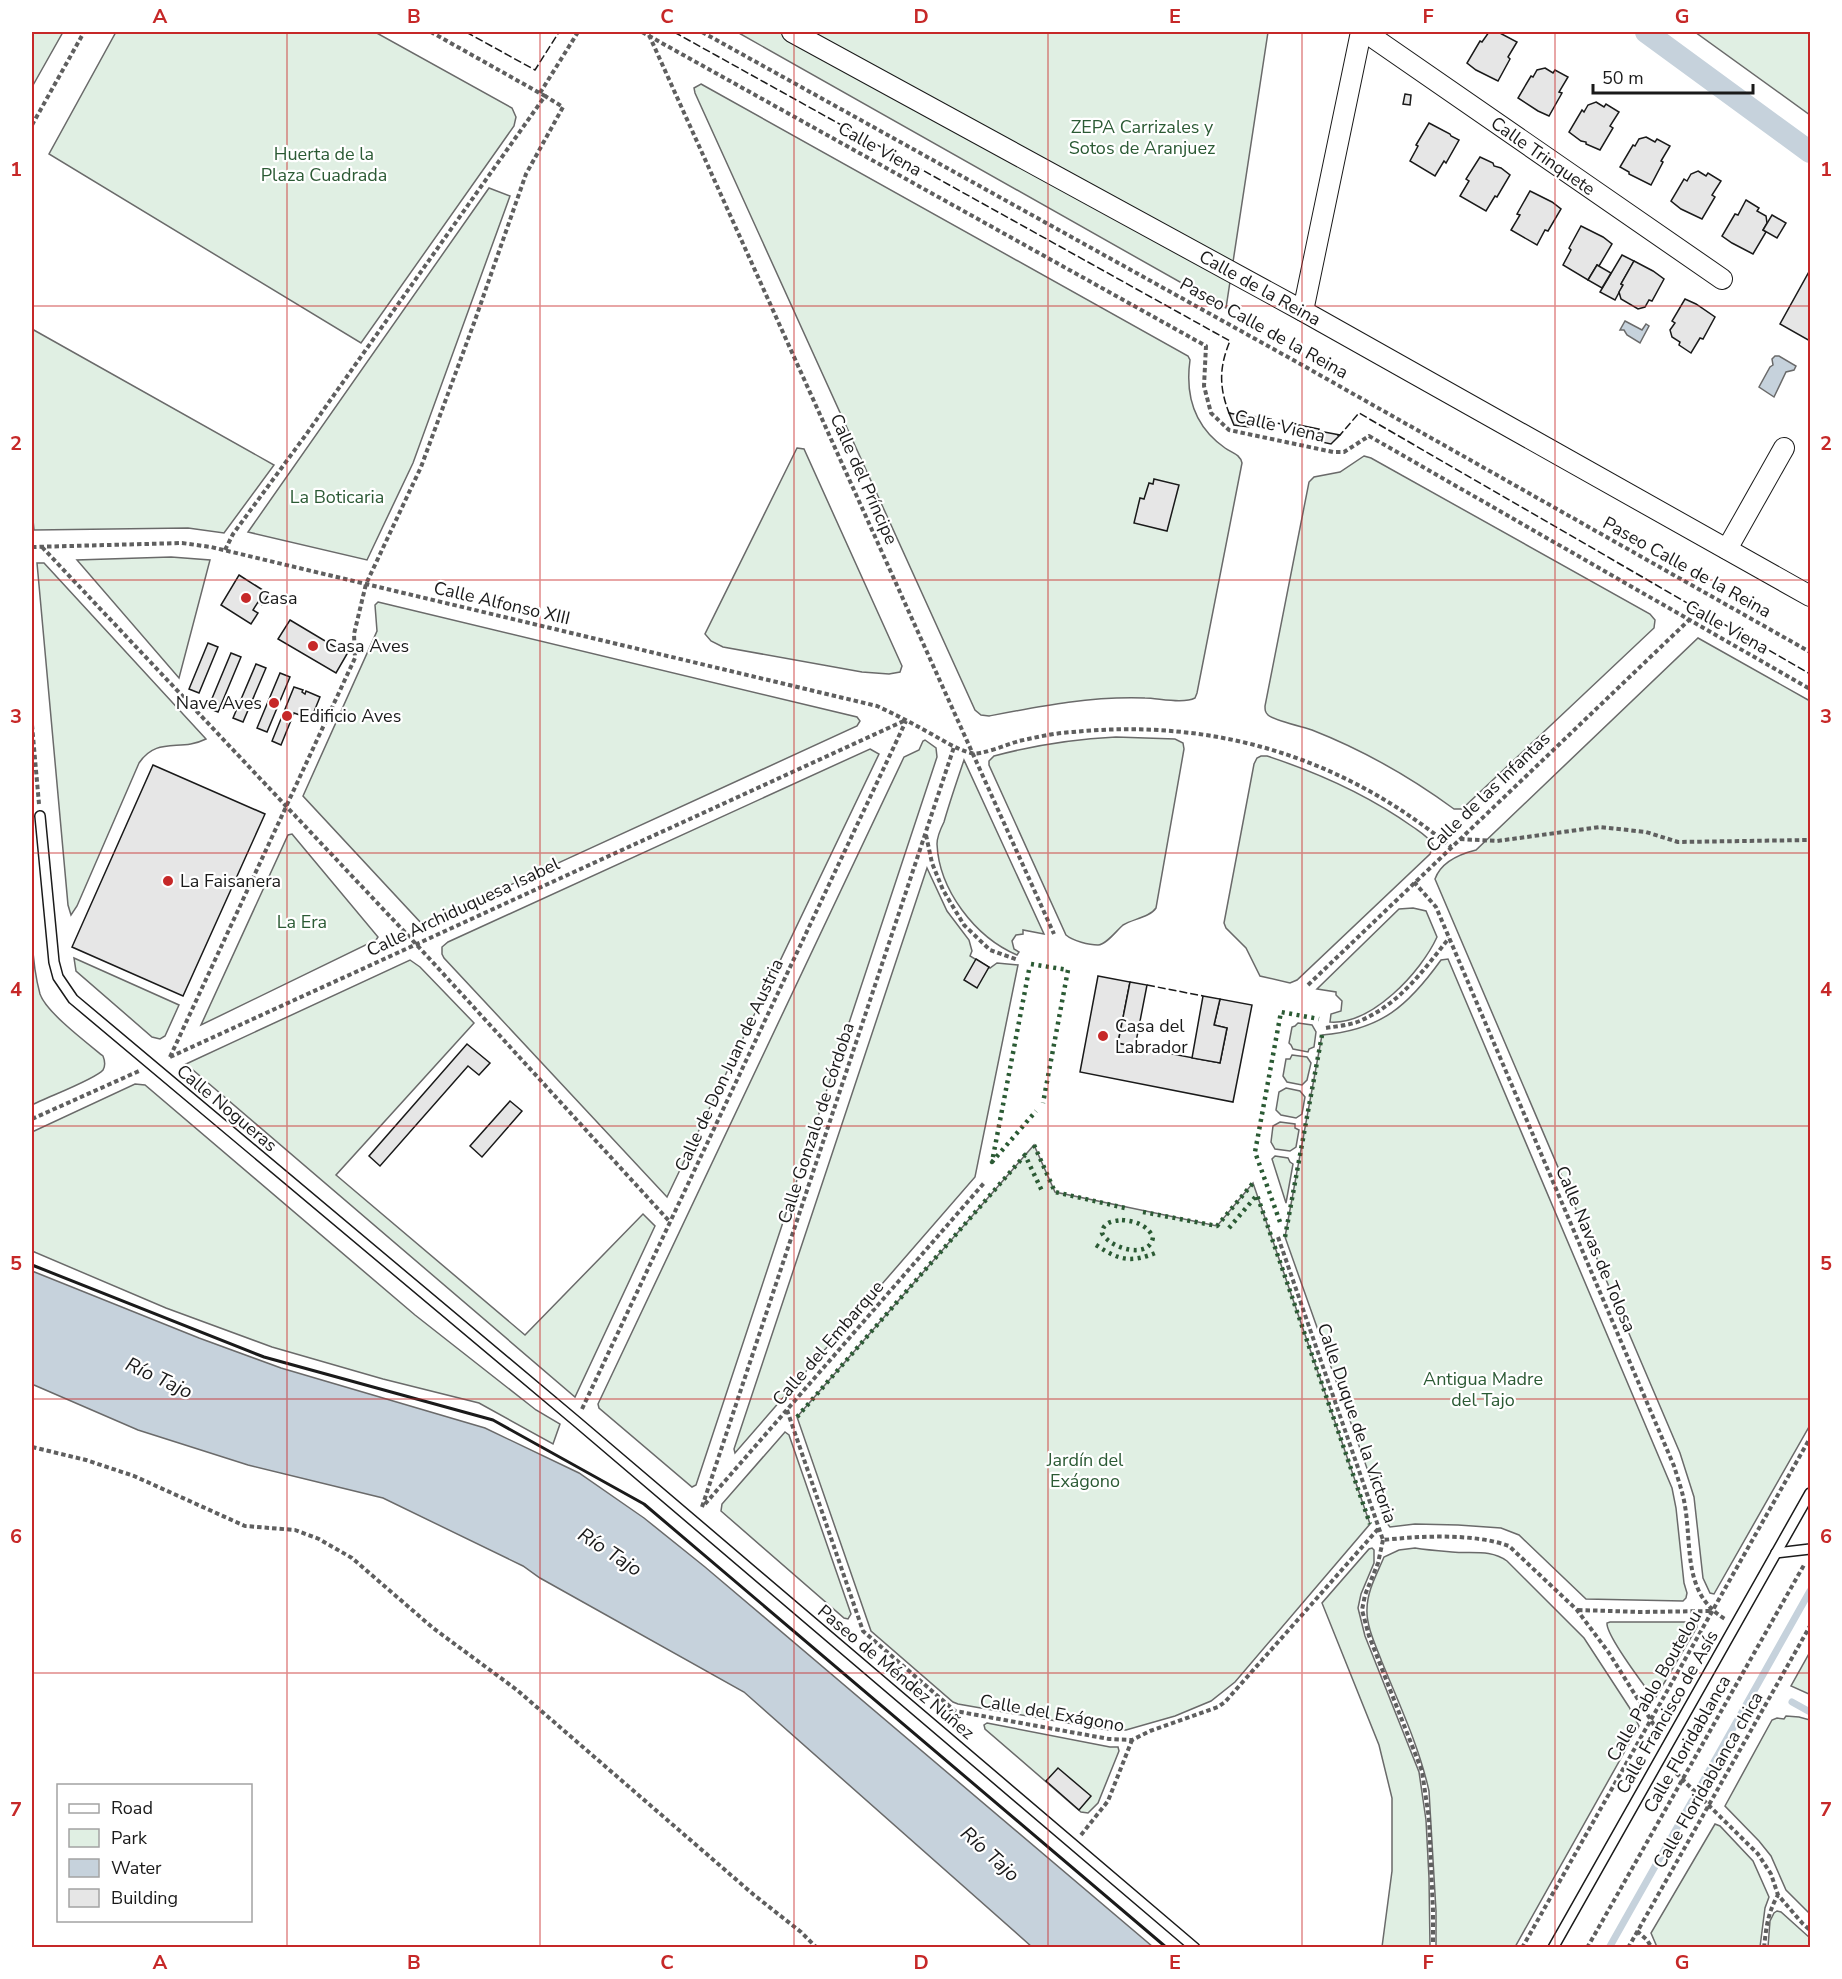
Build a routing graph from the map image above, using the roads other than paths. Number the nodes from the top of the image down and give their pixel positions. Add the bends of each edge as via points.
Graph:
1 (792, 32) edge
2 (1363, 32) edge
3 (1722, 279) dead end
4 (1303, 311) junction
5 (1784, 448) dead end
6 (1727, 549) junction
7 (1810, 596) edge
8 (40, 816) road end
9 (576, 1421) joint
10 (1810, 1493) edge
11 (1810, 1549) edge
12 (1776, 1553) junction
13 (1195, 1947) edge
14 (1553, 1947) edge

1 - 4 street, Calle de la Reina
2 - 3 street, Calle Trinquete
2 - 4 street, Calle Trinquete
4 - 6 street, Calle de la Reina
5 - 6 street
6 - 7 street, Calle de la Reina
8 - 9 lane, Calle Nogueras via 54,962 58,977 73,999
9 - 13 lane, Paseo de Méndez Núñez
10 - 12 lane, Calle Francisco de Asís
11 - 12 lane
12 - 14 lane, Calle Francisco de Asís

